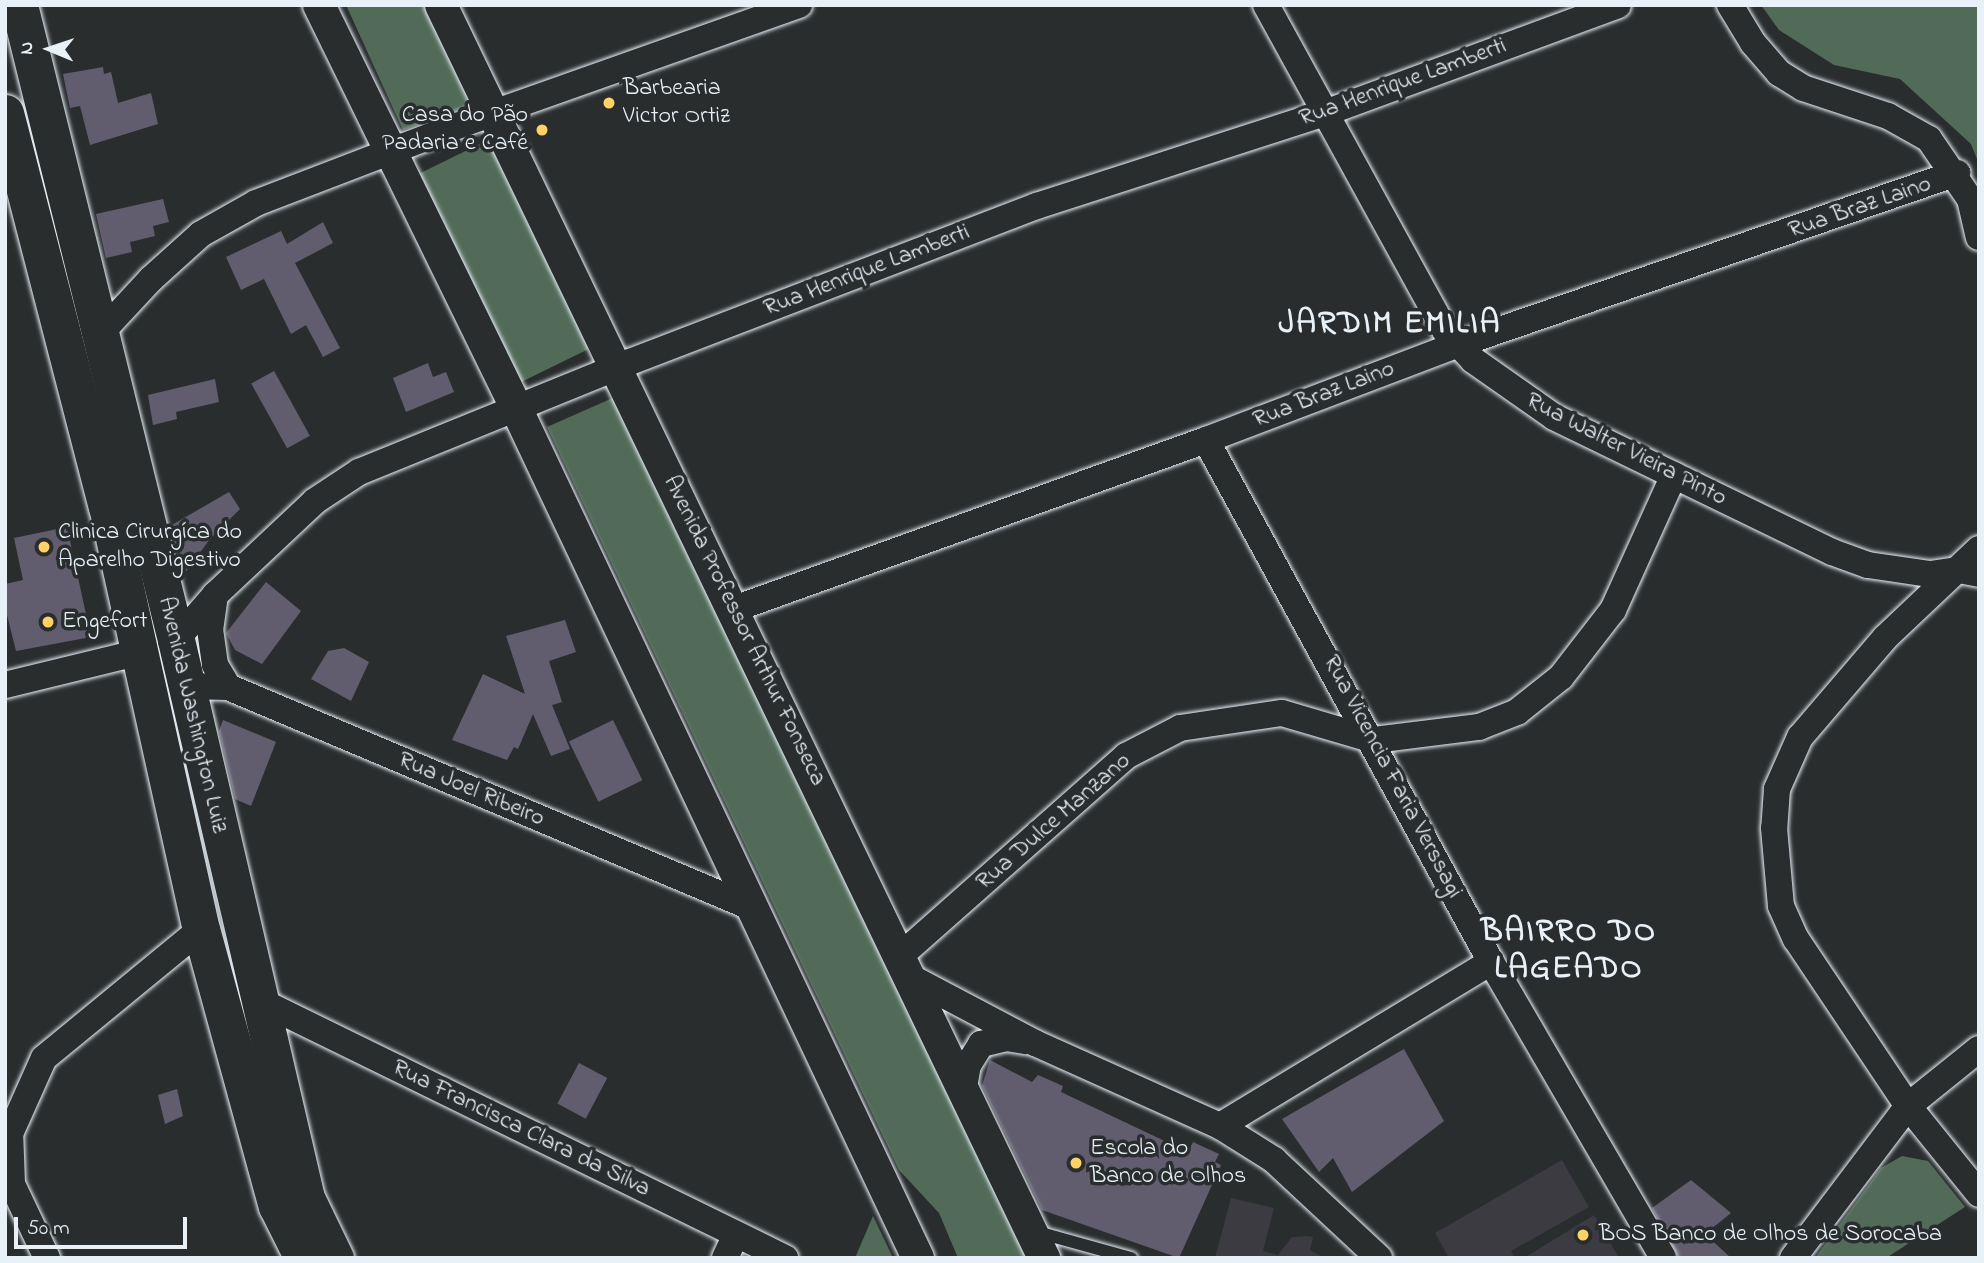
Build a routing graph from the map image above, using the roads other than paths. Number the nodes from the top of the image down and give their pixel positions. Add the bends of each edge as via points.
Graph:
1 (19, 5) edge
2 (319, 5) edge
3 (441, 5) edge
4 (800, 5) edge
5 (1266, 5) edge
6 (1618, 5) edge
7 (1730, 5) edge
8 (5, 113) edge
9 (1325, 113) junction
10 (493, 115) junction
11 (389, 153) junction
12 (1956, 173) junction
13 (1979, 237) edge
14 (98, 336) junction
15 (1457, 345) junction
16 (616, 369) junction
17 (517, 410) junction
18 (1206, 440) junction
19 (1674, 475) junction
20 (1979, 549) edge
21 (1969, 572) edge
22 (215, 595) junction
23 (734, 609) junction
24 (176, 640) junction
25 (140, 652) junction
26 (5, 685) edge
27 (186, 686) junction
28 (228, 687) junction
29 (1374, 740) junction
30 (753, 908) junction
31 (201, 929) junction
32 (1491, 962) junction
33 (904, 966) junction
34 (258, 1000) junction
35 (1035, 1043) junction
36 (1979, 1049) edge
37 (963, 1093) junction
38 (1908, 1106) junction
39 (1220, 1126) junction
40 (8, 1137) edge
41 (1979, 1194) edge
42 (5, 1208) edge
43 (29, 1224) junction
44 (1030, 1230) junction
45 (731, 1246) edge
46 (47, 1258) edge
47 (303, 1258) edge
48 (335, 1258) edge
49 (785, 1258) edge
50 (918, 1258) edge
51 (1044, 1258) edge
52 (1131, 1258) edge
53 (1379, 1258) edge
54 (1663, 1258) edge
55 (1793, 1258) edge

1 - 14 main road, Avenida Washington Luiz
2 - 11 street
3 - 10 street, Avenida Professor Arthur Fonseca
4 - 10 street
5 - 9 street, Rua Walter Vieira Pinto
6 - 9 street, Rua Henrique Lamberti
7 - 12 street via 1753,43 1780,73 1803,88 1909,127 1929,139
8 - 25 main road, Avenida Washington Luiz
9 - 15 street, Rua Walter Vieira Pinto
9 - 16 street, Rua Henrique Lamberti via 1037,206
10 - 11 street
10 - 16 street, Avenida Professor Arthur Fonseca
11 - 14 street via 256,203 201,234
11 - 17 street
12 - 13 street via 1970,199
12 - 15 street, Rua Braz Laino
14 - 24 main road, Avenida Washington Luiz
15 - 18 street, Rua Braz Laino
15 - 19 street, Rua Walter Vieira Pinto via 1518,395
16 - 17 street, Rua Henrique Lamberti
16 - 23 street, Avenida Professor Arthur Fonseca
17 - 22 street, Rua Henrique Lamberti via 359,472 315,501
17 - 30 street
18 - 23 street, Rua Braz Laino
18 - 29 street, Rua Vicencia Faria Verssagi
19 - 21 street, Rua Walter Vieira Pinto via 1868,565 1930,574
19 - 29 street, Rua Dulce Manzano via 1613,610 1561,677 1517,712 1479,727
20 - 21 street
21 - 38 street via 1885,638 1800,737 1777,789 1774,868 1781,906 1796,939
22 - 24 street, Rua Henrique Lamberti
22 - 28 street via 210,629 215,666
23 - 33 street, Avenida Professor Arthur Fonseca
24 - 27 main road, Avenida Washington Luiz
25 - 26 street
25 - 31 main road, Avenida Washington Luiz
27 - 28 street, Rua Joel Ribeiro
27 - 34 main road, Avenida Washington Luiz
28 - 30 street, Rua Joel Ribeiro
29 - 32 street, Rua Vicencia Faria Verssagi
29 - 33 street, Rua Dulce Manzano via 1282,713 1180,728 1126,756
30 - 50 street
31 - 40 street via 44,1058
31 - 47 main road, Avenida Washington Luiz via 276,1206
32 - 39 street
32 - 54 street, Rua Vicencia Faria Verssagi
33 - 35 street
33 - 37 street, Avenida Professor Arthur Fonseca
34 - 45 street, Rua Francisca Clara da Silva
34 - 48 main road, Avenida Washington Luiz via 306,1198
35 - 37 street via 1006,1038 981,1044 968,1065
35 - 39 street
36 - 38 street
37 - 44 street, Avenida Professor Arthur Fonseca
38 - 41 street
38 - 55 street
39 - 53 street via 1273,1160
40 - 43 street via 12,1184
42 - 43 street via 16,1211
43 - 46 street
44 - 51 street, Avenida Professor Arthur Fonseca
44 - 52 lane
45 - 49 street, Rua Francisca Clara da Silva

